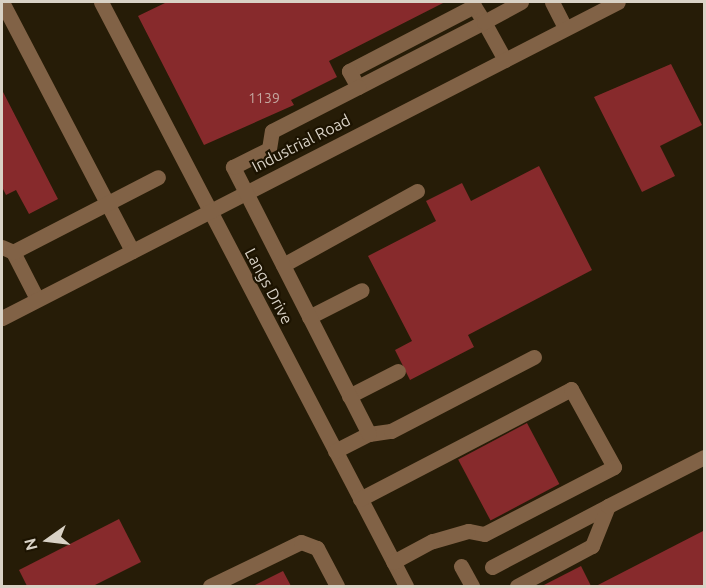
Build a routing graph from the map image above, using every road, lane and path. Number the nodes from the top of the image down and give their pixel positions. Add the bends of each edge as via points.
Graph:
1 (2, 2) edge
2 (102, 2) edge
3 (521, 2) edge
4 (552, 2) edge
5 (614, 2) edge
6 (484, 22) junction
7 (566, 28) junction
8 (504, 60) junction
9 (158, 177) dead end
10 (246, 192) junction
11 (417, 192) dead end
12 (108, 205) junction
13 (210, 210) junction
14 (7, 249) edge
15 (132, 250) junction
16 (283, 265) junction
17 (362, 290) dead end
18 (37, 299) junction
19 (309, 317) junction
20 (2, 318) edge
21 (534, 357) dead end
22 (398, 371) dead end
23 (349, 396) junction
24 (369, 434) junction
25 (335, 451) junction
26 (705, 457) edge
27 (360, 499) junction
28 (608, 506) junction
29 (393, 562) junction
30 (461, 566) dead end
31 (492, 567) dead end
32 (401, 585) edge
33 (210, 586) edge
34 (338, 586) edge
35 (472, 586) edge
36 (517, 586) edge

1 - 12 street
2 - 13 street, Langs Drive
3 - 6 street
4 - 7 street
5 - 7 street, Industrial Road
6 - 8 street
6 - 10 street via 272,131 268,149 233,168
7 - 8 street, Industrial Road
8 - 10 street, Industrial Road
9 - 12 street
10 - 13 street, Industrial Road
10 - 16 street
11 - 16 street
12 - 14 street
12 - 15 street
13 - 15 street, Industrial Road
13 - 25 street, Langs Drive
14 - 18 street
15 - 18 street, Industrial Road
16 - 19 street
17 - 19 street
18 - 20 street, Industrial Road
19 - 23 street
21 - 24 street via 391,431
22 - 23 street
23 - 24 street
24 - 25 street
25 - 27 street, Langs Drive
26 - 28 street
27 - 29 street, Langs Drive
27 - 29 street via 571,388 614,467 484,534 468,531 432,541
28 - 31 street
28 - 36 street via 592,546
29 - 32 street, Langs Drive
30 - 35 street
33 - 34 street via 301,542 317,548

